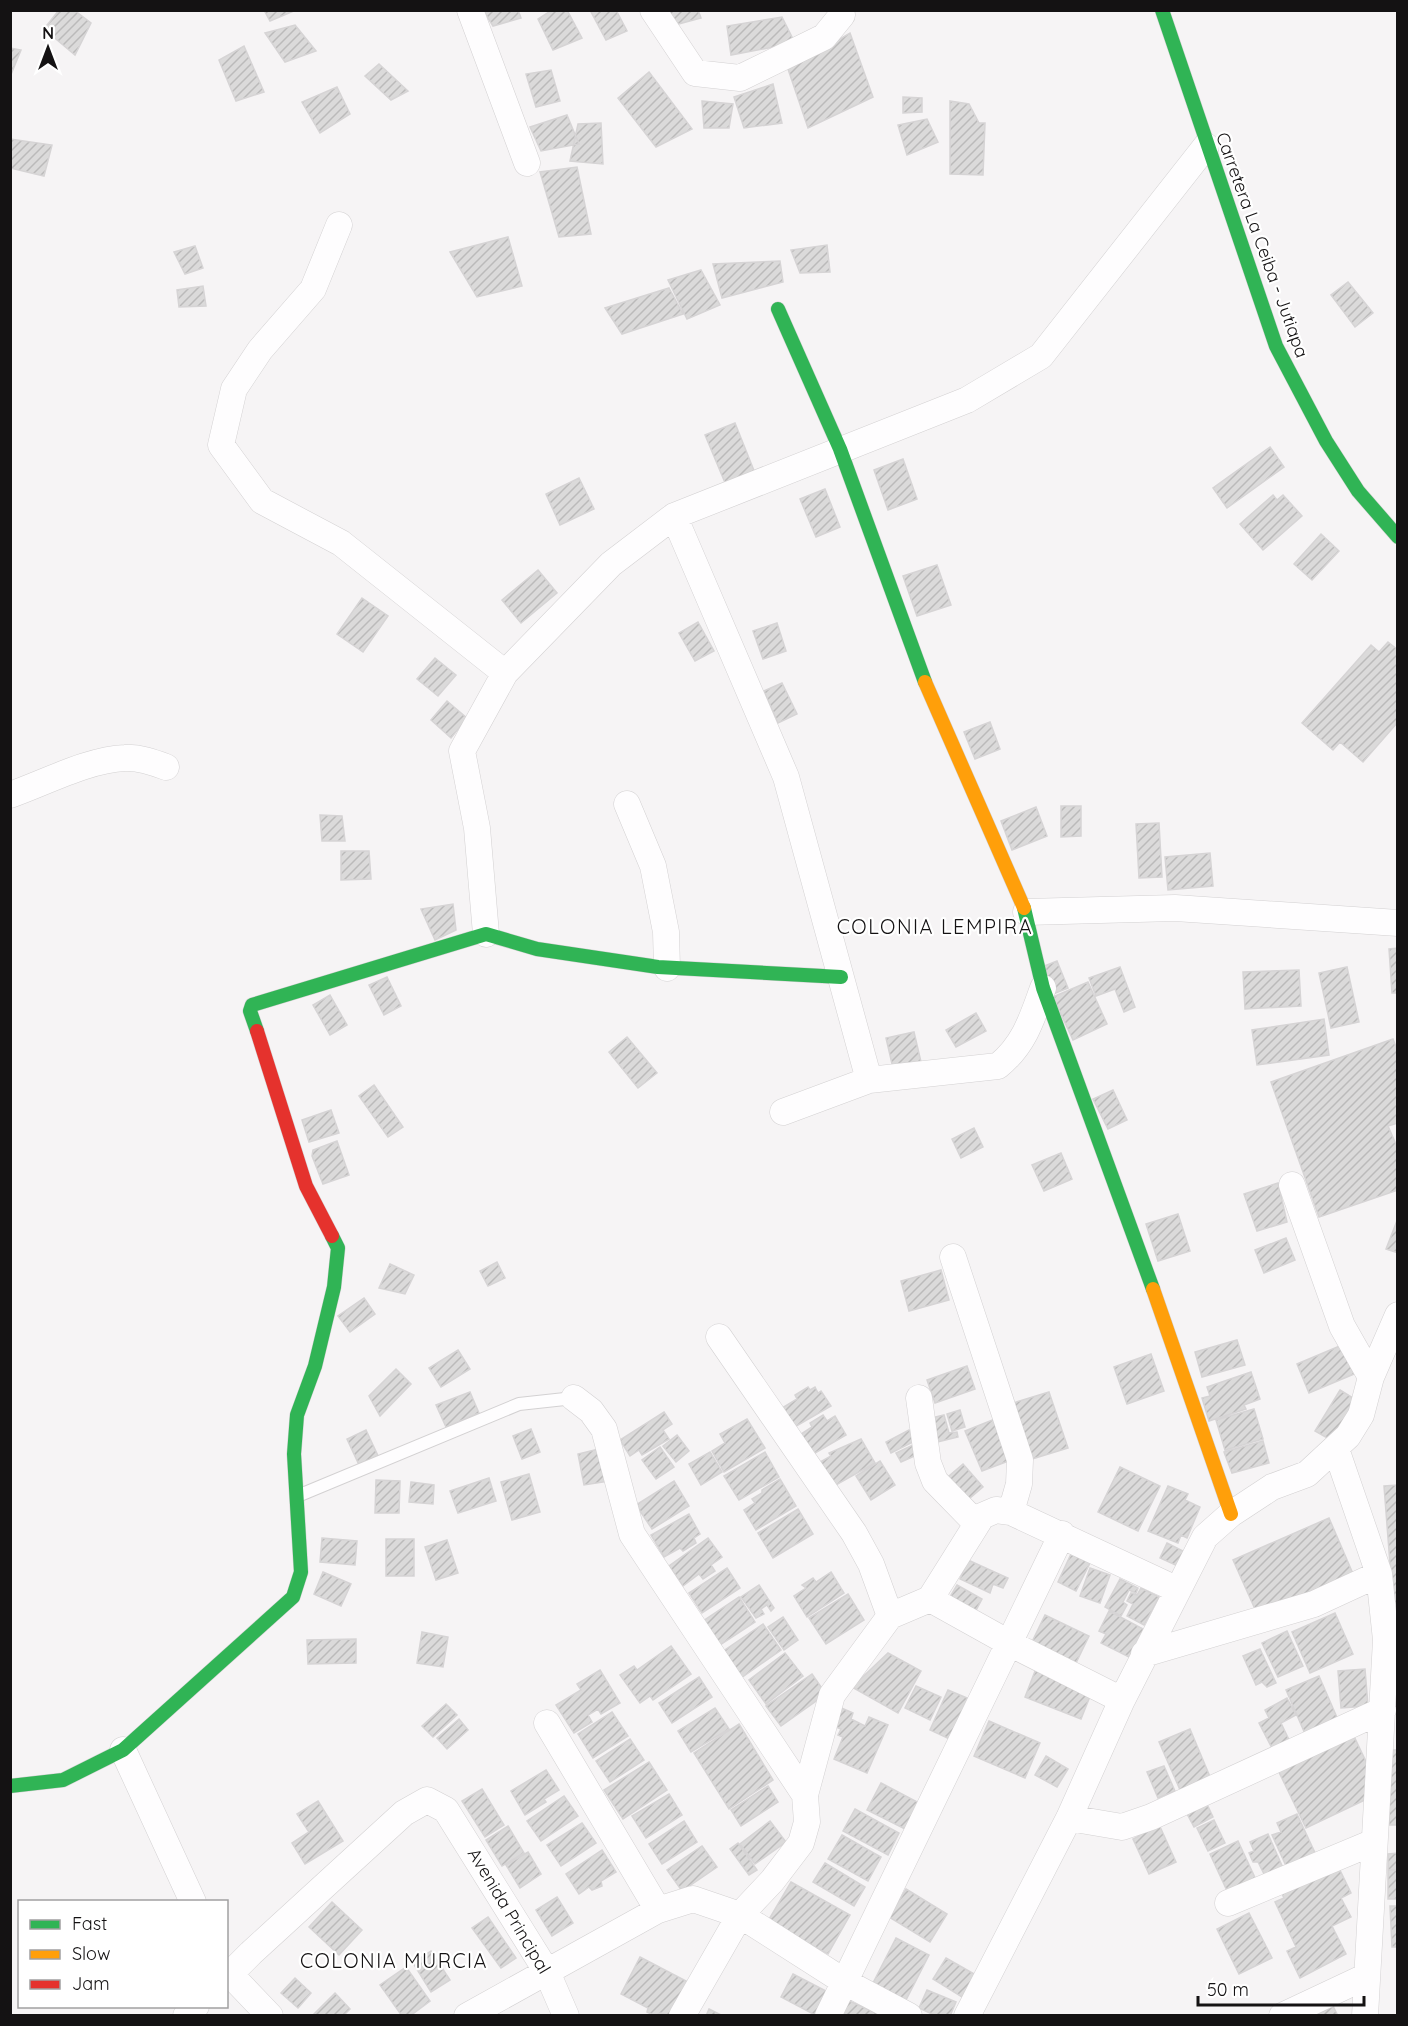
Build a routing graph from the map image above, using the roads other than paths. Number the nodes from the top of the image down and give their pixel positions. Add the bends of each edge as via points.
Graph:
1 (470, 10) edge
2 (653, 10) edge
3 (841, 10) edge
4 (1162, 10) edge
5 (1206, 146) junction
6 (527, 163) dead end
7 (339, 225) dead end
8 (778, 309) dead end
9 (840, 449) junction
10 (674, 516) junction
11 (1398, 537) edge
12 (505, 674) junction
13 (166, 767) dead end
14 (10, 795) edge
15 (627, 804) dead end
16 (1026, 912) junction
17 (1398, 923) edge
18 (486, 934) junction
19 (668, 968) junction
20 (841, 977) junction
21 (1043, 988) junction
22 (869, 1080) junction
23 (783, 1112) dead end
24 (1292, 1185) dead end
25 (953, 1257) dead end
26 (1398, 1315) edge
27 (719, 1338) dead end
28 (1371, 1377) junction
29 (574, 1398) joint
30 (919, 1398) dead end
31 (1336, 1449) junction
32 (296, 1496) junction
33 (1011, 1512) junction
34 (1231, 1515) junction
35 (977, 1524) junction
36 (1062, 1534) junction
37 (1379, 1574) junction
38 (1178, 1590) junction
39 (930, 1599) junction
40 (890, 1616) junction
41 (1009, 1643) junction
42 (1144, 1654) junction
43 (1122, 1700) junction
44 (1383, 1710) junction
45 (547, 1723) dead end
46 (123, 1750) junction
47 (10, 1786) edge
48 (805, 1796) junction
49 (1069, 1818) junction
50 (1374, 1842) junction
51 (193, 1900) edge
52 (1228, 1903) dead end
53 (658, 1910) junction
54 (740, 1915) junction
55 (548, 1972) junction
56 (228, 1974) edge
57 (228, 1976) edge
58 (1367, 1976) junction
59 (845, 1982) junction
60 (270, 2016) edge
61 (467, 2016) edge
62 (566, 2016) edge
63 (682, 2016) edge
64 (828, 2016) edge
65 (909, 2016) edge
66 (967, 2016) edge
67 (1282, 2016) edge
68 (1365, 2016) edge

1 - 6 street
2 - 3 street via 695,73 740,78 824,37 842,15
4 - 5 street, Carretera La Ceiba - Jutiapa
5 - 9 street via 1041,356 967,400
5 - 11 street, Carretera La Ceiba - Jutiapa via 1280,356 1358,491
7 - 12 street via 313,289 260,350 234,389 221,445 262,501 341,543
8 - 9 street
9 - 10 street
9 - 16 street via 934,707
10 - 12 street via 611,564
10 - 20 street via 786,777
12 - 18 street via 462,751 477,828
13 - 14 street via 126,758 104,760
15 - 19 street via 653,866 666,932
16 - 17 street via 1175,908
16 - 21 street
18 - 19 street via 537,949
18 - 32 street via 252,1005 250,1011 265,1064 306,1186 338,1248 334,1287 318,1354 297,1414
19 - 20 street
20 - 22 street
21 - 22 street via 1027,1032 1014,1053 998,1066
21 - 34 street
22 - 23 street
24 - 28 street via 1342,1326
25 - 33 street via 1020,1460 1019,1484
26 - 28 street
27 - 40 street via 854,1533 871,1564
28 - 31 street via 1360,1414
29 - 32 lane via 519,1404
29 - 48 street via 591,1411 604,1429 632,1534
30 - 35 street via 928,1463 935,1481
31 - 34 street via 1307,1474 1272,1487
31 - 37 street
32 - 46 street via 301,1572 293,1598
33 - 35 street via 988,1512
33 - 36 street
34 - 38 street via 1205,1537
35 - 39 street
36 - 38 street
36 - 41 street
37 - 42 street via 1314,1604
37 - 44 street via 1386,1640
38 - 42 street
39 - 40 street
39 - 41 street
40 - 48 street via 832,1695
41 - 43 street
41 - 59 street
42 - 43 street
43 - 49 street
44 - 49 street via 1122,1827
44 - 50 street
45 - 53 street
46 - 47 street via 63,1780
46 - 51 street
48 - 54 street via 807,1822 801,1843
49 - 66 street
50 - 52 street
50 - 58 street
53 - 54 street via 693,1899
53 - 55 street
54 - 59 street
54 - 63 street
55 - 56 street, Avenida Principal via 446,1810 427,1800 404,1813
55 - 61 street
55 - 62 street, Avenida Principal
57 - 60 street
58 - 67 street
58 - 68 street
59 - 64 street
59 - 65 street

